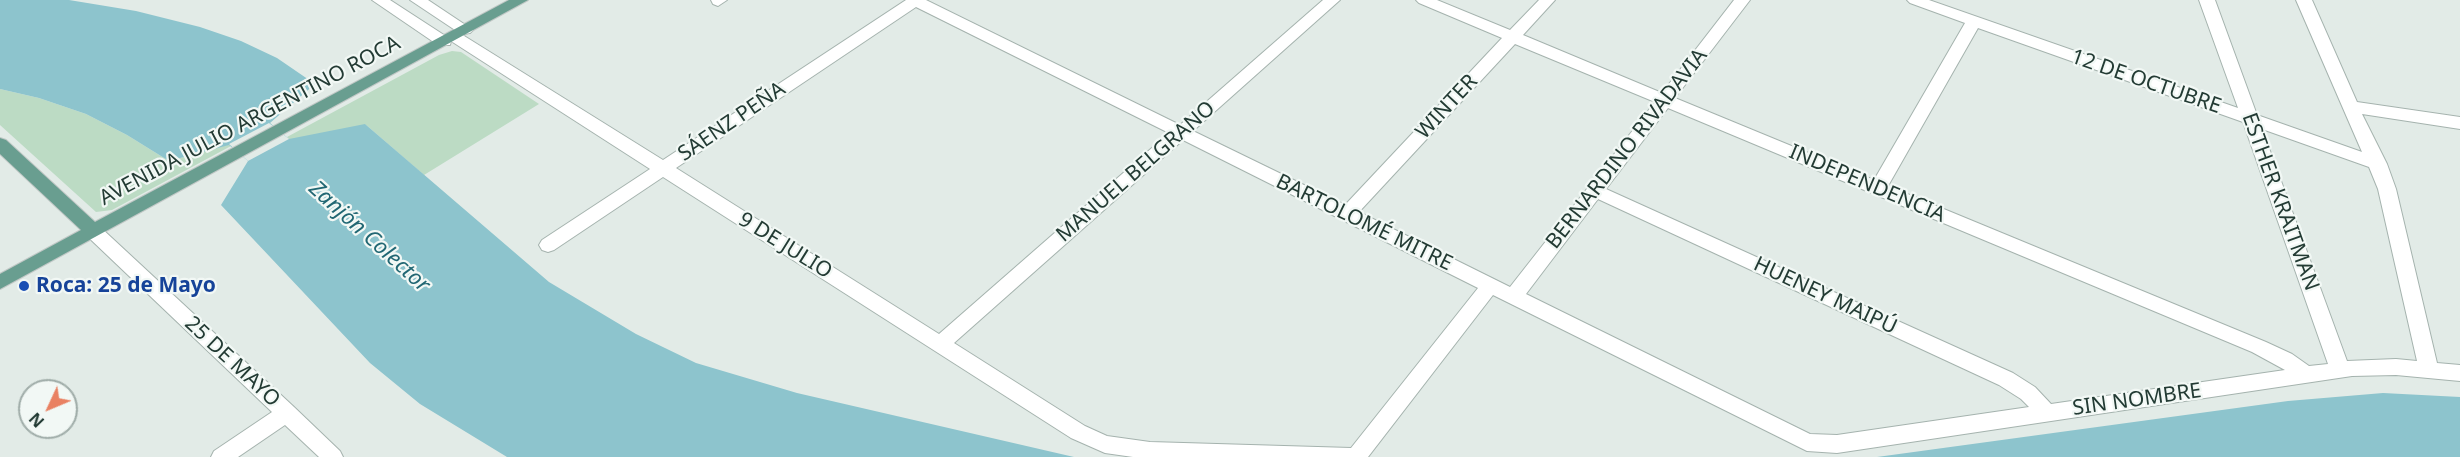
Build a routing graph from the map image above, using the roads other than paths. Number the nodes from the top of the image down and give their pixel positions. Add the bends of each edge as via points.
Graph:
1 (380, 0) edge
2 (418, 0) edge
3 (520, 0) edge
4 (915, 0) edge
5 (1332, 0) edge
6 (1424, 0) edge
7 (1547, 0) edge
8 (1742, 0) edge
9 (1915, 0) edge
10 (2206, 0) edge
11 (2304, 0) edge
12 (1974, 21) junction
13 (454, 36) junction
14 (1513, 37) junction
15 (1665, 100) junction
16 (2352, 107) junction
17 (2249, 118) junction
18 (2460, 123) edge
19 (1181, 133) junction
20 (0, 144) edge
21 (2378, 164) junction
22 (663, 168) junction
23 (1878, 189) junction
24 (1595, 190) junction
25 (1346, 215) junction
26 (93, 231) junction
27 (548, 245) dead end
28 (0, 282) edge
29 (1490, 286) junction
30 (1513, 297) junction
31 (940, 344) junction
32 (2340, 370) junction
33 (2429, 370) junction
34 (2460, 373) edge
35 (2306, 375) junction
36 (286, 413) junction
37 (2047, 413) junction
38 (1815, 444) joint
39 (221, 457) edge
40 (333, 457) edge
41 (1356, 457) edge

1 - 13 street, 9 DE JULIO
2 - 13 street, 9 DE JULIO
3 - 13 main road, AVENIDA JULIO ARGENTINO ROCA
4 - 19 street, BARTOLOMÉ MITRE
4 - 22 street, SÁENZ PEÑA
5 - 19 street, MANUEL BELGRANO
6 - 14 street, INDEPENDENCIA
7 - 14 street, WINTER
8 - 15 street, BERNARDINO RIVADAVIA
9 - 12 street, 12 DE OCTUBRE
10 - 17 street, ESTHER KRAITMAN
11 - 16 street
12 - 17 street, 12 DE OCTUBRE
12 - 23 street
13 - 22 street, 9 DE JULIO
13 - 26 main road, AVENIDA JULIO ARGENTINO ROCA
14 - 15 street, INDEPENDENCIA
14 - 25 street, WINTER
15 - 23 street, INDEPENDENCIA
15 - 24 street, BERNARDINO RIVADAVIA
16 - 18 street
16 - 21 street
17 - 21 street, 12 DE OCTUBRE
17 - 32 street, ESTHER KRAITMAN
19 - 25 street, BARTOLOMÉ MITRE
19 - 31 street, MANUEL BELGRANO
20 - 26 main road, 25 DE MAYO
21 - 33 street
22 - 27 street, SÁENZ PEÑA
22 - 31 street, 9 DE JULIO
23 - 35 street, INDEPENDENCIA via 2259,347
24 - 30 street, BERNARDINO RIVADAVIA
24 - 37 street, HUENEY MAIPÚ via 2006,379 2022,388
25 - 29 street, BARTOLOMÉ MITRE
26 - 28 main road, AVENIDA JULIO ARGENTINO ROCA
26 - 36 street, 25 DE MAYO
29 - 30 street, BARTOLOMÉ MITRE
29 - 41 street
30 - 38 street, BARTOLOMÉ MITRE
31 - 41 street, 9 DE JULIO via 1078,432 1105,444 1157,452
32 - 33 street, SIN NOMBRE via 2380,366
32 - 35 street, SIN NOMBRE
33 - 34 street, SIN NOMBRE
35 - 37 street, SIN NOMBRE
36 - 39 street
36 - 40 street, 25 DE MAYO
37 - 38 street, SIN NOMBRE

